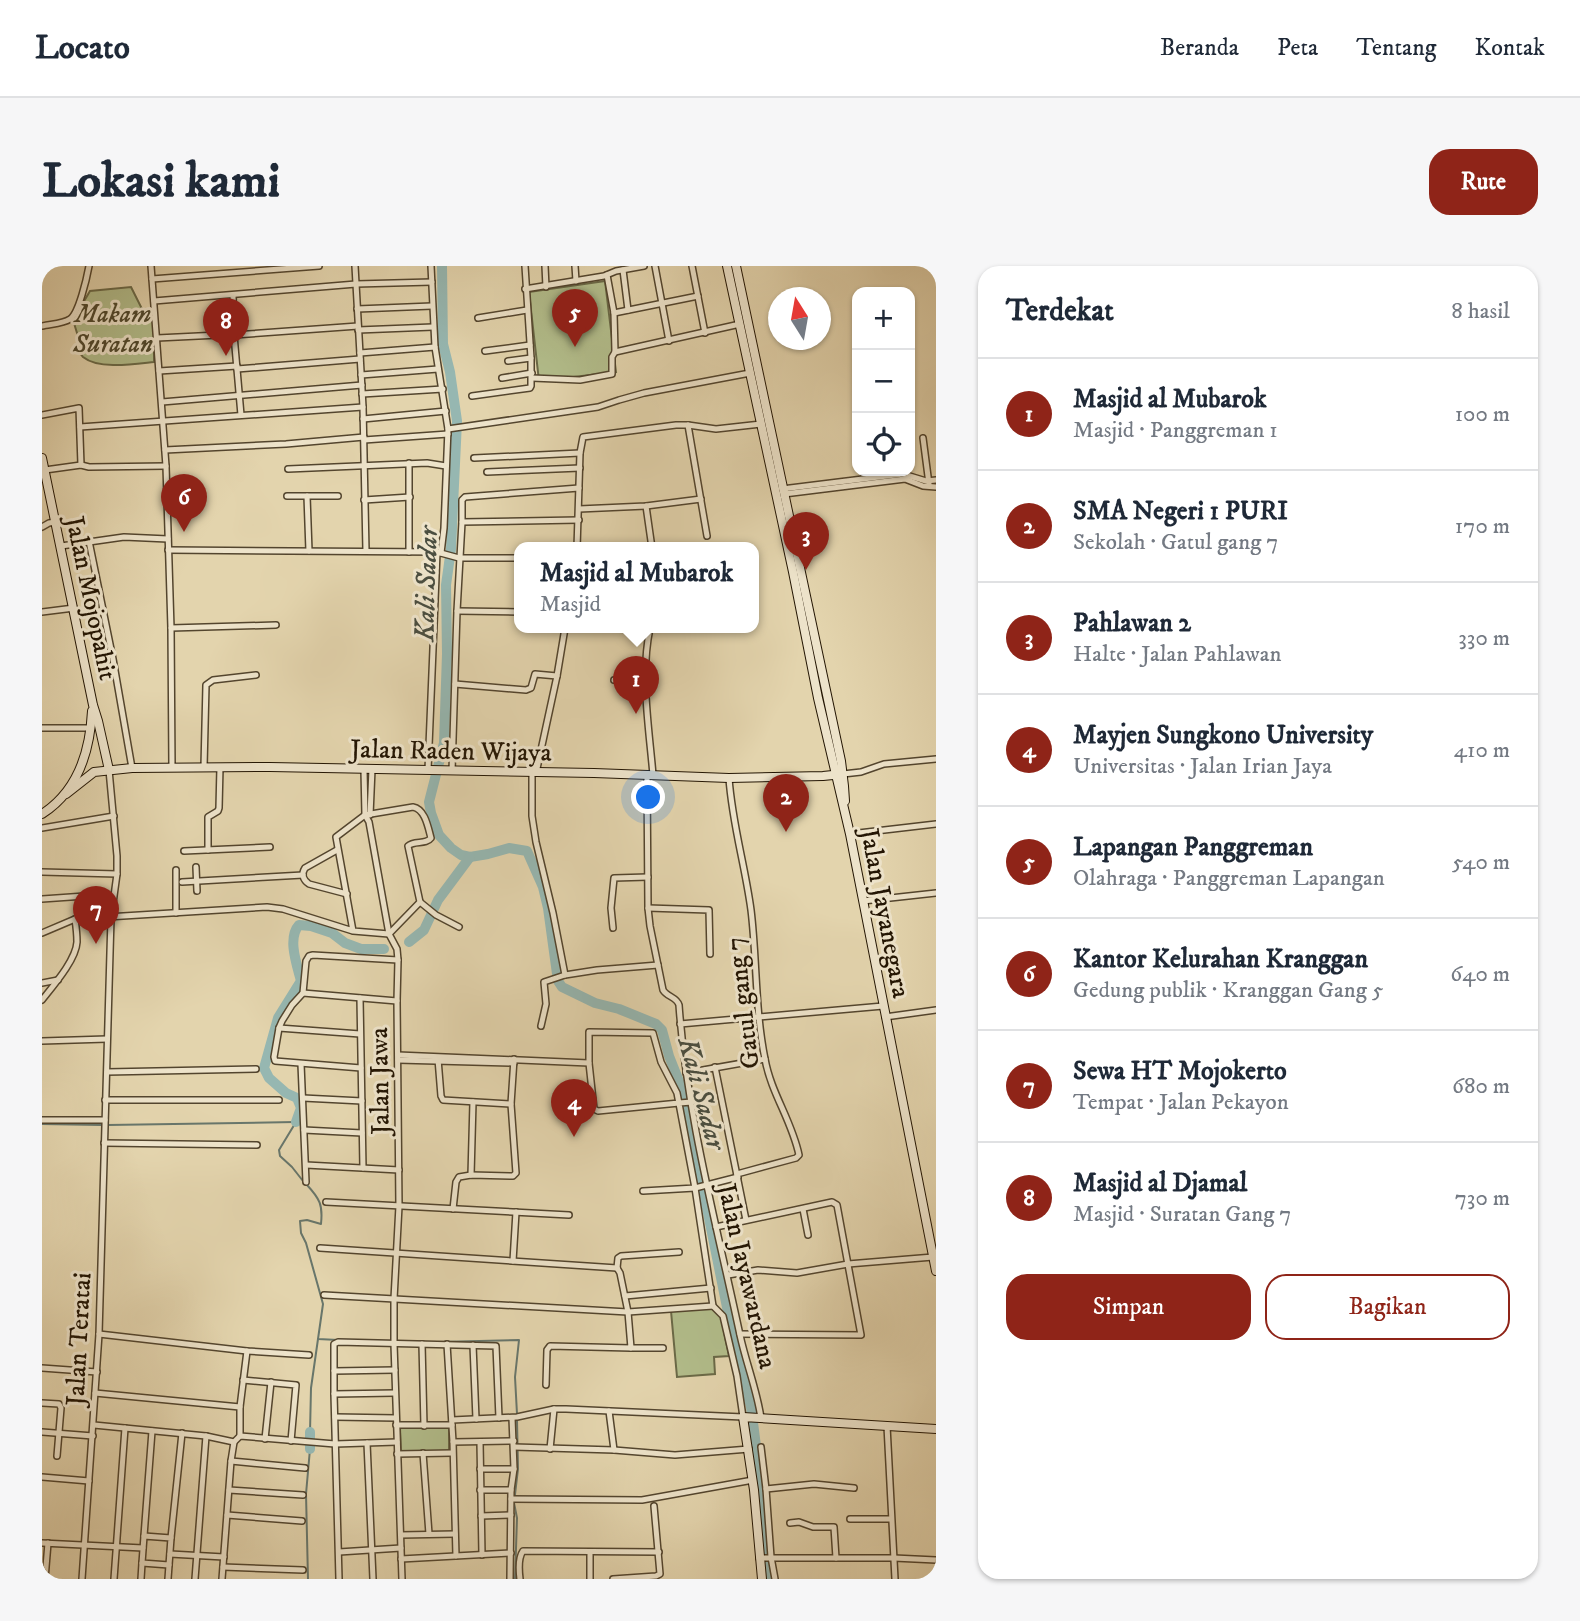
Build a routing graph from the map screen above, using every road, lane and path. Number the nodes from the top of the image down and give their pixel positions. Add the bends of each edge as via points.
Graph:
1 (89, 266) edge
2 (151, 266) edge
3 (318, 266) edge
4 (355, 266) edge
5 (431, 266) edge
6 (524, 266) edge
7 (544, 266) edge
8 (575, 266) edge
9 (644, 266) edge
10 (656, 266) edge
11 (692, 266) edge
12 (727, 266) edge
13 (736, 266) edge
14 (618, 269) edge
15 (607, 275) junction
16 (152, 279) junction
17 (576, 281) junction
18 (432, 282) junction
19 (356, 284) junction
20 (546, 287) junction
21 (525, 289) junction
22 (233, 295) junction
23 (698, 296) junction
24 (154, 301) junction
25 (662, 303) junction
26 (432, 306) junction
27 (357, 309) junction
28 (527, 310) junction
29 (628, 310) junction
30 (614, 313) junction
31 (478, 318) dead end
32 (740, 324) junction
33 (42, 326) edge
34 (433, 327) junction
35 (358, 328) junction
36 (705, 332) junction
37 (219, 335) dead end
38 (234, 335) junction
39 (157, 338) junction
40 (669, 341) junction
41 (530, 345) junction
42 (435, 347) junction
43 (485, 351) dead end
44 (615, 352) junction
45 (360, 356) junction
46 (531, 358) junction
47 (508, 361) dead end
48 (237, 368) junction
49 (438, 369) junction
50 (159, 371) junction
51 (750, 373) junction
52 (361, 375) junction
53 (532, 376) junction
54 (502, 378) dead end
55 (362, 385) junction
56 (757, 386) junction
57 (443, 389) junction
58 (362, 394) junction
59 (240, 395) junction
60 (472, 396) dead end
61 (162, 402) junction
62 (363, 407) junction
63 (446, 411) junction
64 (42, 415) edge
65 (241, 415) junction
66 (363, 419) junction
67 (164, 421) junction
68 (761, 424) junction
69 (688, 425) junction
70 (80, 427) junction
71 (450, 431) junction
72 (923, 438) dead end
73 (364, 439) junction
74 (165, 450) junction
75 (580, 453) junction
76 (42, 458) edge
77 (474, 458) dead end
78 (409, 463) junction
79 (81, 465) junction
80 (364, 465) junction
81 (166, 466) junction
82 (446, 466) junction
83 (580, 468) junction
84 (288, 469) dead end
85 (44, 470) junction
86 (487, 472) dead end
87 (868, 476) edge
88 (912, 476) edge
89 (933, 484) edge
90 (579, 488) junction
91 (780, 492) junction
92 (287, 496) dead end
93 (307, 496) junction
94 (338, 496) dead end
95 (410, 497) junction
96 (701, 499) junction
97 (365, 500) junction
98 (646, 506) junction
99 (579, 509) junction
100 (579, 520) junction
101 (55, 522) junction
102 (462, 522) junction
103 (42, 527) edge
104 (707, 536) dead end
105 (168, 539) junction
106 (89, 541) junction
107 (577, 542) edge
108 (651, 542) edge
109 (61, 546) junction
110 (168, 550) junction
111 (309, 551) junction
112 (366, 551) junction
113 (409, 552) junction
114 (441, 553) junction
115 (457, 558) junction
116 (514, 558) edge
117 (74, 608) junction
118 (457, 611) junction
119 (42, 612) edge
120 (514, 612) edge
121 (276, 625) dead end
122 (171, 628) junction
123 (564, 633) edge
124 (649, 633) edge
125 (256, 675) dead end
126 (557, 676) junction
127 (614, 680) dead end
128 (646, 681) junction
129 (455, 684) junction
130 (93, 705) junction
131 (42, 728) edge
132 (91, 728) junction
133 (936, 759) edge
134 (172, 767) junction
135 (204, 767) junction
136 (220, 767) junction
137 (132, 768) junction
138 (109, 769) junction
139 (368, 770) junction
140 (430, 770) junction
141 (452, 771) junction
142 (534, 773) junction
143 (650, 775) junction
144 (839, 775) junction
145 (729, 778) junction
146 (66, 794) junction
147 (43, 813) edge
148 (368, 815) junction
149 (114, 816) junction
150 (936, 824) edge
151 (43, 828) edge
152 (850, 834) junction
153 (270, 847) dead end
154 (208, 850) junction
155 (337, 850) junction
156 (184, 852) dead end
157 (196, 867) dead end
158 (176, 870) dead end
159 (42, 872) edge
160 (117, 874) junction
161 (303, 875) junction
162 (648, 877) junction
163 (197, 881) junction
164 (182, 882) dead end
165 (197, 891) dead end
166 (936, 893) edge
167 (347, 894) junction
168 (85, 896) dead end
169 (42, 899) edge
170 (863, 901) junction
171 (420, 902) junction
172 (648, 908) junction
173 (177, 913) junction
174 (111, 918) junction
175 (75, 919) junction
176 (459, 927) dead end
177 (613, 928) dead end
178 (353, 931) junction
179 (42, 933) edge
180 (390, 937) junction
181 (710, 954) dead end
182 (398, 960) junction
183 (658, 965) junction
184 (564, 975) junction
185 (58, 980) junction
186 (42, 983) edge
187 (303, 993) junction
188 (360, 998) junction
189 (42, 1000) edge
190 (397, 1001) junction
191 (883, 1006) junction
192 (936, 1010) edge
193 (885, 1017) junction
194 (760, 1018) junction
195 (680, 1024) junction
196 (541, 1026) dead end
197 (279, 1028) junction
198 (360, 1034) junction
199 (107, 1039) junction
200 (42, 1041) edge
201 (398, 1057) junction
202 (438, 1059) junction
203 (765, 1059) junction
204 (514, 1061) junction
205 (589, 1063) junction
206 (301, 1064) junction
207 (361, 1068) junction
208 (715, 1068) junction
209 (256, 1069) dead end
210 (107, 1072) junction
211 (686, 1073) junction
212 (303, 1098) junction
213 (105, 1100) junction
214 (279, 1100) dead end
215 (362, 1101) junction
216 (472, 1102) junction
217 (685, 1102) junction
218 (511, 1104) junction
219 (42, 1120) edge
220 (104, 1124) junction
221 (304, 1130) junction
222 (362, 1133) junction
223 (104, 1143) junction
224 (257, 1145) dead end
225 (306, 1165) junction
226 (363, 1168) junction
227 (398, 1170) junction
228 (471, 1175) junction
229 (738, 1176) junction
230 (306, 1182) dead end
231 (701, 1187) junction
232 (643, 1191) dead end
233 (326, 1202) dead end
234 (399, 1206) junction
235 (453, 1209) junction
236 (803, 1209) junction
237 (516, 1212) junction
238 (569, 1215) dead end
239 (746, 1220) junction
240 (716, 1227) junction
241 (808, 1235) dead end
242 (320, 1248) dead end
243 (679, 1252) dead end
244 (397, 1254) junction
245 (933, 1257) junction
246 (513, 1261) junction
247 (848, 1264) junction
248 (617, 1268) junction
249 (936, 1271) edge
250 (727, 1275) junction
251 (710, 1288) junction
252 (324, 1295) dead end
253 (625, 1296) junction
254 (394, 1298) junction
255 (713, 1306) junction
256 (628, 1312) junction
257 (99, 1334) junction
258 (740, 1334) junction
259 (394, 1342) junction
260 (422, 1344) junction
261 (447, 1345) junction
262 (472, 1345) junction
263 (663, 1348) dead end
264 (631, 1349) junction
265 (247, 1351) junction
266 (309, 1355) dead end
267 (42, 1368) edge
268 (395, 1370) junction
269 (334, 1371) junction
270 (97, 1372) junction
271 (243, 1380) junction
272 (271, 1382) junction
273 (546, 1385) dead end
274 (95, 1393) junction
275 (395, 1393) junction
276 (334, 1394) junction
277 (42, 1403) edge
278 (240, 1407) junction
279 (554, 1409) junction
280 (609, 1411) junction
281 (335, 1417) junction
282 (516, 1417) junction
283 (499, 1418) junction
284 (751, 1418) junction
285 (476, 1419) junction
286 (396, 1421) junction
287 (452, 1422) junction
288 (93, 1425) junction
289 (424, 1426) junction
290 (887, 1426) junction
291 (125, 1428) junction
292 (936, 1429) edge
293 (152, 1431) junction
294 (42, 1432) edge
295 (60, 1432) junction
296 (182, 1433) junction
297 (93, 1436) junction
298 (206, 1436) junction
299 (240, 1436) junction
300 (265, 1438) junction
301 (234, 1441) junction
302 (291, 1441) junction
303 (397, 1442) junction
304 (453, 1442) junction
305 (480, 1442) junction
306 (367, 1443) junction
307 (335, 1444) junction
308 (516, 1446) junction
309 (761, 1447) dead end
310 (550, 1449) junction
311 (749, 1449) junction
312 (614, 1450) junction
313 (424, 1453) junction
314 (452, 1453) junction
315 (397, 1454) junction
316 (57, 1456) dead end
317 (231, 1461) junction
318 (305, 1468) dead end
319 (480, 1469) junction
320 (514, 1469) junction
321 (42, 1477) edge
322 (752, 1480) junction
323 (89, 1481) junction
324 (854, 1488) dead end
325 (766, 1489) junction
326 (229, 1490) junction
327 (480, 1490) junction
328 (512, 1490) junction
329 (303, 1495) dead end
330 (513, 1499) junction
331 (654, 1506) dead end
332 (227, 1515) junction
333 (511, 1515) junction
334 (481, 1516) junction
335 (850, 1519) dead end
336 (891, 1519) junction
337 (302, 1521) dead end
338 (789, 1523) dead end
339 (429, 1534) junction
340 (455, 1534) junction
341 (401, 1535) junction
342 (144, 1536) junction
343 (171, 1538) junction
344 (45, 1543) edge
345 (84, 1545) junction
346 (117, 1546) junction
347 (144, 1548) junction
348 (401, 1548) junction
349 (371, 1549) junction
350 (339, 1552) junction
351 (590, 1552) junction
352 (659, 1552) junction
353 (170, 1553) junction
354 (511, 1553) junction
355 (197, 1555) junction
356 (482, 1555) junction
357 (456, 1556) junction
358 (224, 1557) junction
359 (765, 1558) junction
360 (836, 1558) junction
361 (894, 1558) junction
362 (401, 1559) junction
363 (936, 1560) edge
364 (142, 1563) junction
365 (169, 1566) junction
366 (223, 1567) junction
367 (303, 1570) dead end
368 (45, 1579) edge
369 (82, 1579) edge
370 (114, 1579) edge
371 (141, 1579) edge
372 (167, 1579) edge
373 (195, 1579) edge
374 (222, 1579) edge
375 (340, 1579) edge
376 (373, 1579) edge
377 (402, 1579) edge
378 (510, 1579) edge
379 (520, 1579) edge
380 (590, 1579) edge
381 (613, 1579) edge
382 (762, 1579) edge
383 (775, 1579) edge
384 (895, 1579) edge

1 - 33 street via 72,318
2 - 16 street
3 - 16 street
4 - 19 street
5 - 18 street
6 - 21 street
7 - 20 street
8 - 17 street
9 - 14 street
10 - 25 street
11 - 23 street
12 - 32 main road
13 - 56 main road
14 - 15 street
14 - 29 street
15 - 17 street
15 - 30 street
16 - 24 street
17 - 20 street
18 - 19 street
18 - 26 street
19 - 22 street
19 - 27 street
20 - 21 street
21 - 28 street
22 - 24 street
22 - 38 street
23 - 25 street
23 - 36 street
24 - 39 street
25 - 29 street
25 - 40 street
26 - 27 street
26 - 34 street
27 - 35 street
28 - 31 street
28 - 41 street
29 - 30 street
30 - 44 street
32 - 36 street
32 - 51 main road
34 - 35 street
34 - 42 street
35 - 38 street
35 - 45 street
36 - 40 street
37 - 39 street
38 - 48 street
39 - 50 street
40 - 44 street
41 - 43 street
41 - 46 street
42 - 45 street
42 - 49 street
44 - 53 street via 611,374 580,380
45 - 48 street
45 - 52 street
46 - 47 street
46 - 53 street
48 - 50 street
48 - 59 street
49 - 52 street
49 - 57 street
50 - 61 street
51 - 56 main road
51 - 71 street via 644,393 598,407
52 - 55 street
53 - 54 street
53 - 60 street via 530,388
55 - 58 street
55 - 59 street
56 - 68 main road
56 - 91 main road
57 - 58 street
57 - 63 street
58 - 62 street
59 - 61 street
59 - 65 street
61 - 67 street
62 - 65 street
62 - 66 street
63 - 66 street
63 - 71 street
64 - 70 street via 79,408
65 - 67 street
66 - 73 street
67 - 70 street
67 - 74 street
68 - 69 street via 716,429
68 - 91 main road
69 - 75 street via 584,436
69 - 96 street
70 - 79 street
71 - 73 street
71 - 82 street
72 - 89 street
73 - 74 street
73 - 80 street
74 - 81 street
75 - 77 street
75 - 83 street
76 - 85 main road, Jalan Mojopahit
78 - 80 street
78 - 82 street
78 - 95 street
79 - 81 street
79 - 85 street
80 - 84 street
80 - 97 street
81 - 105 street
82 - 114 street
83 - 86 street
83 - 90 street
85 - 101 main road, Jalan Mojopahit
87 - 91 street
88 - 89 street
89 - 91 street via 905,480
90 - 99 street
90 - 102 street via 465,497
91 - 144 main road, Jalan Jayanegara
92 - 93 street
93 - 94 street
93 - 111 street
95 - 97 street
95 - 113 street
96 - 98 street
96 - 104 street
97 - 112 street
98 - 99 street
98 - 108 street
99 - 100 street
100 - 102 street
100 - 107 street
101 - 103 street
101 - 109 main road, Jalan Mojopahit
102 - 115 street
105 - 106 street
105 - 110 street
106 - 109 street
106 - 137 street
109 - 117 main road, Jalan Mojopahit
110 - 111 street
110 - 122 street
111 - 112 street
112 - 113 street
113 - 114 street
114 - 115 street
114 - 140 street
115 - 116 street
115 - 118 street
117 - 119 street
117 - 130 main road, Jalan Mojopahit
118 - 120 street
118 - 129 street
121 - 122 street
122 - 134 street
123 - 126 street
124 - 128 street, Jalan Jayawardana
125 - 135 street via 206,684
126 - 129 street via 535,674 526,690
126 - 142 street
127 - 128 street
128 - 143 street, Jalan Jayawardana
129 - 141 street
130 - 132 main road, Jalan Mojopahit
130 - 138 main road, Jalan Mojopahit
131 - 132 street
132 - 146 main road, Jalan Mojopahit via 81,769
133 - 144 street via 880,764
134 - 135 main road, Jalan Raden Wijaya
134 - 137 main road, Jalan Raden Wijaya
135 - 136 main road, Jalan Raden Wijaya
136 - 139 main road, Jalan Raden Wijaya
136 - 154 street via 219,808 208,817
137 - 138 main road, Jalan Raden Wijaya
138 - 146 main road, Jalan Raden Wijaya via 94,772
138 - 149 street, Jalan Teratai
139 - 140 main road, Jalan Raden Wijaya
139 - 148 street, Jalan Jawa
140 - 141 main road, Jalan Raden Wijaya
141 - 142 main road, Jalan Raden Wijaya
142 - 143 main road, Jalan Raden Wijaya
142 - 184 street via 532,816
143 - 145 main road, Jalan Raden Wijaya
143 - 162 street, Jalan Jayawardana
144 - 145 main road, Jalan Raden Wijaya
144 - 152 main road, Jalan Jayanegara
145 - 194 street, Gatul gang 7 via 751,910
146 - 147 main road, Jalan Mojopahit
147 - 151 street
148 - 155 street via 337,836
148 - 171 street via 413,807 421,810 430,839 408,848
148 - 180 street, Jalan Jawa
149 - 151 street
149 - 160 street, Jalan Teratai
150 - 152 street
152 - 170 main road, Jalan Jayanegara
153 - 154 street
154 - 156 street
155 - 161 street via 305,868
155 - 167 street
157 - 163 street
158 - 173 street
159 - 160 street
160 - 174 street, Jalan Teratai
161 - 163 street
161 - 167 street via 309,884
162 - 172 street, Jalan Jayawardana
162 - 177 street via 614,878
163 - 164 street
163 - 165 street
166 - 170 street
167 - 178 street
168 - 169 street
170 - 191 main road, Jalan Jayanegara
171 - 176 street
171 - 180 street
172 - 181 street via 709,910
172 - 183 street, Jalan Jayawardana
173 - 174 street
173 - 178 street via 267,907
174 - 175 street
174 - 199 street, Jalan Teratai
175 - 179 street
175 - 185 street via 75,949
178 - 180 street
180 - 182 street, Jalan Jawa
182 - 187 street via 309,956
182 - 190 street, Jalan Jawa
183 - 184 street
183 - 195 street, Jalan Jayawardana via 664,992 678,1001
184 - 196 street via 544,982
185 - 186 street
185 - 189 street
187 - 188 street
187 - 197 street
188 - 190 street
188 - 198 street
190 - 201 street, Jalan Jawa
191 - 193 main road, Jalan Jayanegara
191 - 194 street
192 - 193 street
193 - 245 main road, Jalan Jayanegara
194 - 195 street
194 - 203 street, Gatul gang 7
195 - 211 street, Jalan Jayawardana
197 - 198 street
197 - 206 street via 275,1060
198 - 207 street
199 - 200 street
199 - 210 street, Jalan Teratai
201 - 202 street
201 - 227 street, Jalan Jawa
202 - 204 street
202 - 216 street via 442,1098
203 - 208 street
203 - 229 street, Gatul gang 7 via 799,1155
204 - 205 street
204 - 218 street
205 - 217 street via 596,1110
205 - 217 street via 589,1032 653,1033 661,1062
206 - 207 street
206 - 212 street
207 - 215 street
208 - 211 street
208 - 229 street
209 - 210 street
210 - 213 street, Jalan Teratai
211 - 217 street, Jalan Jayawardana
212 - 215 street
212 - 221 street
213 - 214 street
213 - 220 street, Jalan Teratai
215 - 222 street
216 - 218 street
216 - 228 street
217 - 231 street
217 - 231 street, Jalan Jayawardana
218 - 228 street via 516,1173
219 - 220 street
220 - 223 street, Jalan Teratai
221 - 222 street
221 - 225 street
222 - 226 street
223 - 224 street
223 - 257 street, Jalan Teratai
225 - 226 street
225 - 230 street
226 - 227 street
227 - 234 street, Jalan Jawa
228 - 235 street via 457,1179
229 - 231 street
229 - 239 street
231 - 232 street
231 - 240 street, Jalan Jayawardana
231 - 251 street
233 - 234 street
234 - 235 street
234 - 244 street, Jalan Jawa
235 - 237 street
236 - 239 street
236 - 241 street
236 - 247 street via 836,1203
237 - 238 street
237 - 246 street
239 - 240 street
240 - 250 street, Jalan Jayawardana
242 - 244 street
243 - 248 street via 621,1256
244 - 246 street
244 - 254 street, Jalan Jawa
245 - 247 street
245 - 249 main road, Jalan Jayanegara
246 - 248 street
247 - 250 street via 793,1273 758,1270
247 - 258 street via 861,1335
248 - 253 street
250 - 258 street, Jalan Jayawardana
251 - 253 street
251 - 255 street
252 - 254 street
253 - 256 street
254 - 256 street
254 - 259 street, Jalan Jawa
255 - 256 street
255 - 284 street via 723,1316
256 - 264 street
257 - 265 street
257 - 270 street, Jalan Teratai
258 - 284 street, Jalan Jayawardana via 758,1399
259 - 260 street
259 - 268 street, Jalan Jawa
259 - 269 street via 336,1343
260 - 261 street
260 - 289 street
261 - 262 street
261 - 287 street
262 - 283 street via 496,1346
262 - 285 street
263 - 264 street
264 - 273 street via 550,1346
265 - 266 street
265 - 271 street
267 - 270 street
268 - 269 street
268 - 275 street, Jalan Jawa
269 - 276 street
270 - 274 street, Jalan Teratai
271 - 272 street
271 - 278 street
272 - 300 street
272 - 302 street via 296,1385
274 - 278 street
274 - 288 street, Jalan Teratai
275 - 276 street
275 - 286 street, Jalan Jawa
276 - 281 street
277 - 295 street via 61,1406
278 - 299 street
279 - 280 street
279 - 282 street
279 - 310 street
280 - 284 street
280 - 312 street
281 - 286 street
281 - 307 street
282 - 283 street
282 - 308 street
283 - 285 street
284 - 290 main road
284 - 311 main road
285 - 287 street
286 - 289 street
286 - 303 street, Jalan Jawa
287 - 289 street
287 - 304 street
288 - 291 street
288 - 297 street, Jalan Teratai
290 - 292 main road
290 - 336 street
291 - 293 street
291 - 346 street
293 - 296 street
293 - 342 street
294 - 295 street
295 - 297 street
295 - 316 street
296 - 298 street
296 - 343 street
297 - 323 street, Jalan Teratai
298 - 301 street
298 - 355 street
299 - 300 street
299 - 301 street
300 - 302 street
301 - 317 street
302 - 307 street
303 - 306 street
303 - 315 street, Jalan Jawa
304 - 305 street
304 - 314 street
305 - 308 street
305 - 319 street
306 - 307 street
306 - 349 street
307 - 350 street
308 - 310 street
308 - 320 street
309 - 325 street
310 - 312 street
311 - 312 street via 674,1455
311 - 322 main road
313 - 314 street
313 - 315 street
313 - 339 street
314 - 340 street
315 - 341 street, Jalan Jawa
317 - 318 street
317 - 326 street
319 - 320 street
319 - 327 street
320 - 328 street
321 - 323 street
322 - 330 street via 642,1500
322 - 359 main road
323 - 345 street, Jalan Teratai
324 - 325 street via 814,1484
325 - 359 street
326 - 329 street
326 - 332 street
327 - 328 street
327 - 334 street
328 - 330 street
330 - 333 street
331 - 352 street
332 - 337 street
332 - 358 street
333 - 334 street
333 - 354 street
334 - 356 street
335 - 336 street
336 - 361 street
338 - 360 street via 835,1527
339 - 340 street
339 - 341 street
340 - 357 street
341 - 348 street, Jalan Jawa
342 - 343 street
342 - 347 street
343 - 353 street
344 - 345 street
344 - 368 street
345 - 346 street
345 - 369 street, Jalan Teratai
346 - 347 street
346 - 370 street
347 - 364 street
348 - 349 street
348 - 362 street, Jalan Jawa
349 - 350 street
349 - 376 street
350 - 375 street
351 - 352 street
351 - 379 street via 523,1551
351 - 380 street
352 - 381 street via 658,1575
353 - 355 street
353 - 365 street
354 - 356 street
354 - 378 street
355 - 358 street
355 - 373 street
356 - 357 street
357 - 362 street
358 - 366 street
359 - 360 street
359 - 382 main road
359 - 383 street
360 - 361 street
361 - 363 street
361 - 384 street
362 - 377 street, Jalan Jawa
364 - 365 street
364 - 371 street
365 - 372 street
366 - 367 street
366 - 374 street

